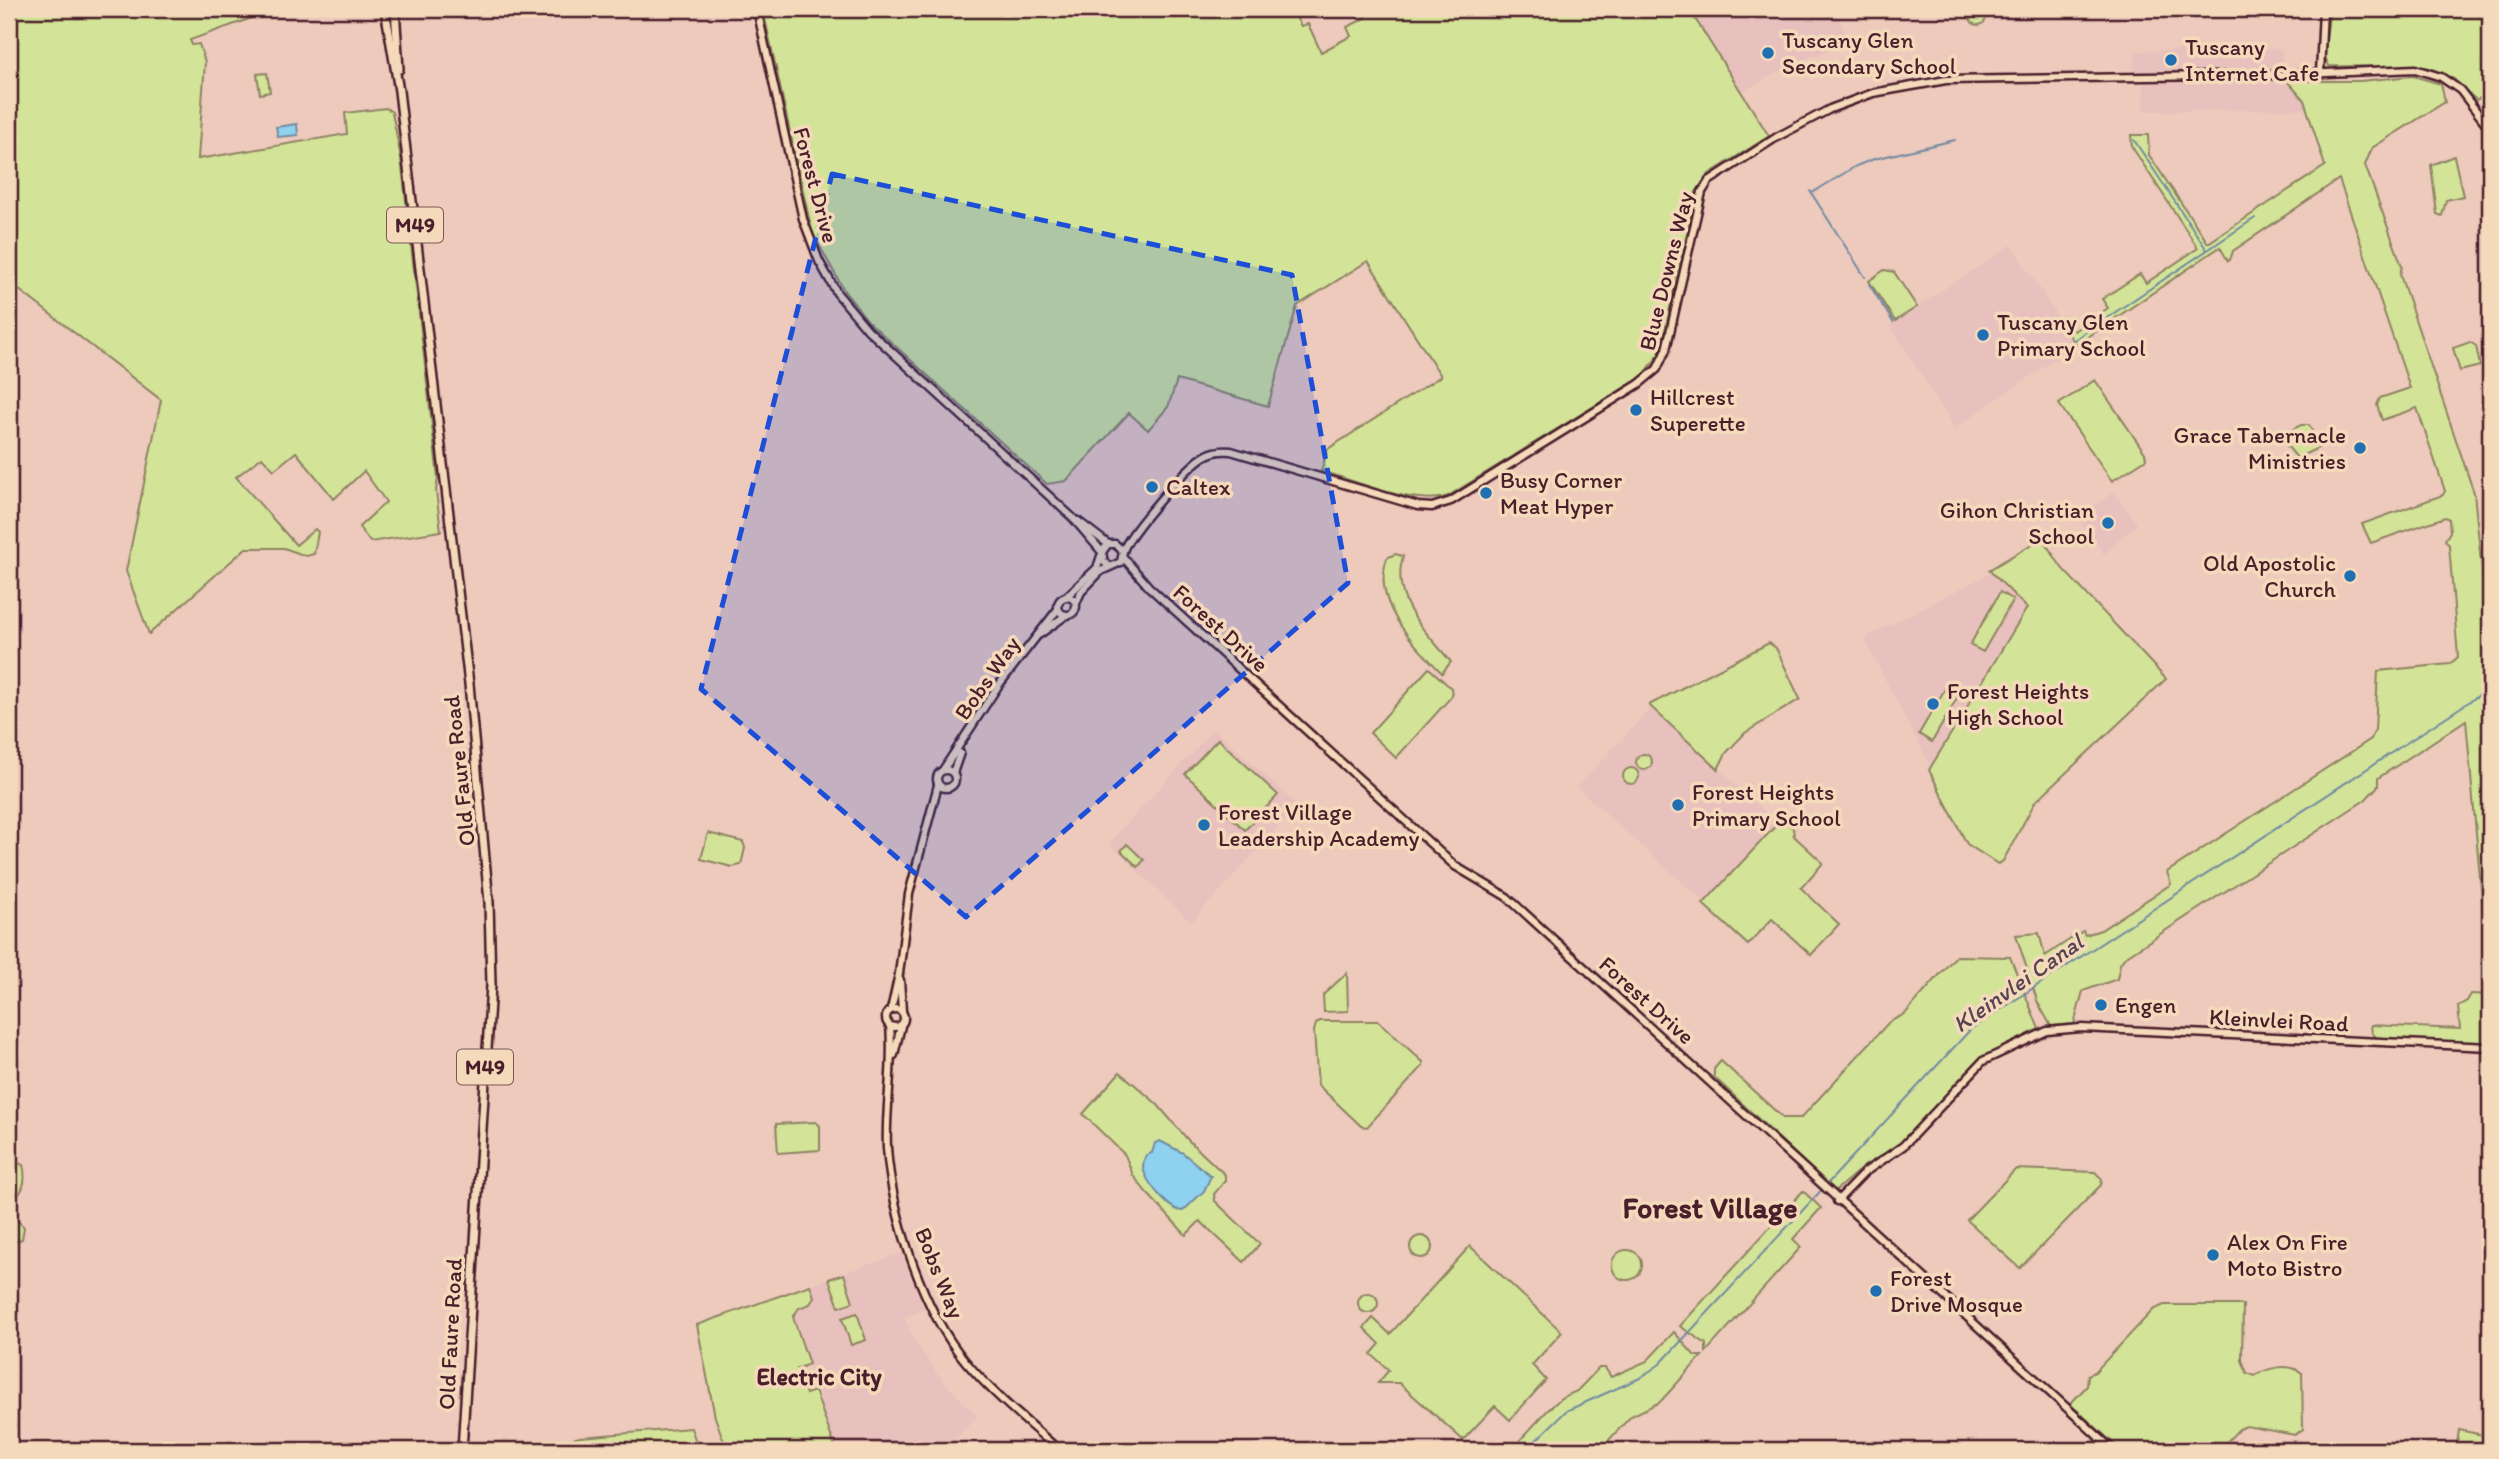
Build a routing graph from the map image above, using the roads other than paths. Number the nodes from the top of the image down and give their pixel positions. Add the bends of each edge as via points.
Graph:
1 (385, 9) edge
2 (395, 9) edge
3 (757, 9) edge
4 (2323, 9) edge
5 (2320, 74) junction
6 (400, 91) junction
7 (2490, 130) edge
8 (1073, 518) junction
9 (1141, 523) junction
10 (1110, 544) junction
11 (1101, 554) junction
12 (1123, 554) junction
13 (1113, 566) junction
14 (1149, 587) junction
15 (1067, 596) junction
16 (1076, 603) junction
17 (1058, 609) junction
18 (1066, 615) junction
19 (1039, 635) junction
20 (965, 741) junction
21 (943, 770) junction
22 (953, 773) junction
23 (938, 785) junction
24 (947, 789) junction
25 (932, 813) junction
26 (899, 974) junction
27 (891, 1010) junction
28 (902, 1011) junction
29 (890, 1026) junction
30 (901, 1026) junction
31 (2490, 1047) edge
32 (891, 1064) junction
33 (1837, 1201) junction
34 (462, 1450) edge
35 (1059, 1450) edge
36 (2113, 1450) edge

1 - 6 main road, Old Faure Road / M49
2 - 6 main road, Old Faure Road / M49
3 - 8 street, Forest Drive via 803,219 837,293 874,335
4 - 5 street
5 - 7 street, Blue Downs Way via 2425,71 2460,90
5 - 9 street, Blue Downs Way via 1946,80 1873,93 1830,109 1777,137 1705,186 1666,350 1651,375 1451,501 1418,506 1221,451 1199,460
6 - 34 main road, Old Faure Road / M49 via 469,684 489,902 491,985
8 - 10 street, Forest Drive
8 - 11 street, Forest Drive
9 - 10 street, Blue Downs Way
9 - 12 street, Blue Downs Way
10 - 11 street, Blue Downs Way
10 - 12 street, Forest Drive
11 - 13 street, Forest Drive
11 - 15 street via 1097,568
12 - 13 street, Blue Downs Way
12 - 14 street, Forest Drive
13 - 14 street, Forest Drive
13 - 16 street via 1081,592
14 - 33 street, Forest Drive via 1455,866 1507,897
15 - 16 street
15 - 17 street via 1059,600
16 - 18 street via 1074,611
17 - 18 street
17 - 19 street, Bobs Way
18 - 19 street, Bobs Way
19 - 20 street, Bobs Way via 998,686
20 - 21 street, Bobs Way
20 - 22 street, Bobs Way
21 - 22 street
21 - 23 street
22 - 24 street via 955,782
23 - 24 street
23 - 25 street
24 - 25 street
25 - 26 street via 909,894
26 - 27 street
26 - 28 street
27 - 28 street
27 - 29 street via 886,1016
28 - 30 street
29 - 30 street
29 - 32 street, Bobs Way
30 - 32 street, Bobs Way
31 - 33 street, Kleinvlei Road via 2081,1028 2047,1031 1983,1060 1903,1146 1865,1172
32 - 35 street, Bobs Way via 887,1141 892,1188 930,1302 964,1360
33 - 36 street, Forest Drive

